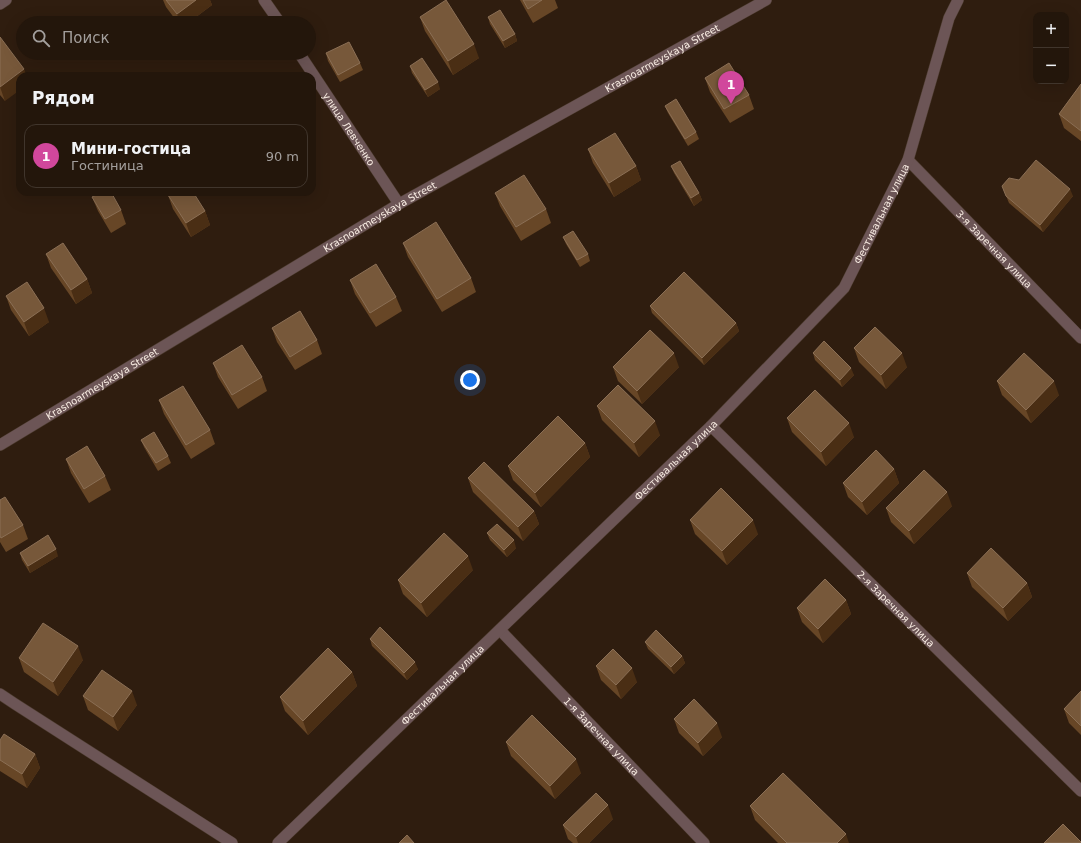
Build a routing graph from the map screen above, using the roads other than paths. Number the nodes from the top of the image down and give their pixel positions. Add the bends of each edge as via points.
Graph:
1 (6, 0) edge
2 (264, 0) edge
3 (766, 0) edge
4 (958, 0) edge
5 (0, 4) edge
6 (275, 16) edge
7 (304, 60) edge
8 (312, 72) edge
9 (316, 79) edge
10 (908, 160) junction
11 (399, 204) junction
12 (1081, 338) edge
13 (711, 426) junction
14 (0, 445) edge
15 (500, 630) junction
16 (0, 694) edge
17 (1081, 791) edge
18 (232, 843) edge
19 (278, 843) edge
20 (704, 843) edge

1 - 5 street
2 - 6 street
3 - 11 street, Krasnoarmeyskaya Street
4 - 10 street, Фестивальная улица via 949,18
7 - 8 street, улица Левченко
9 - 11 street, улица Левченко
10 - 12 street, 3-я Заречная улица
10 - 13 street, Фестивальная улица via 844,288
11 - 14 street, Krasnoarmeyskaya Street
13 - 15 street, Фестивальная улица
13 - 17 street, 2-я Заречная улица
15 - 19 street, Фестивальная улица
15 - 20 street, 1-я Заречная улица
16 - 18 street

